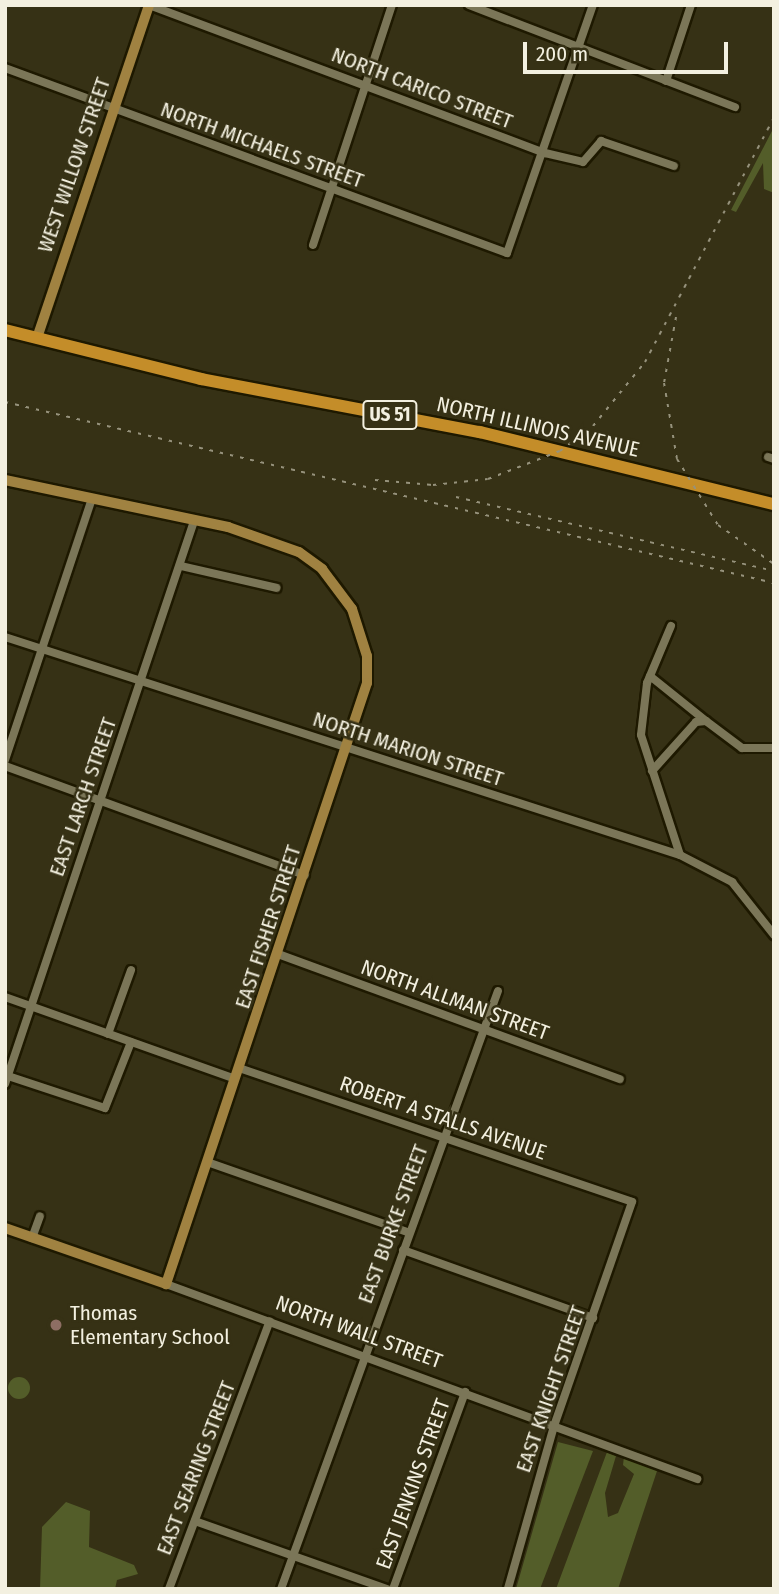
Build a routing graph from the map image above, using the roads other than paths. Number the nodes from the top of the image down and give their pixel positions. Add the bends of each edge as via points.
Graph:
1 (149, 5) edge
2 (392, 5) edge
3 (469, 5) edge
4 (593, 5) edge
5 (691, 5) edge
6 (491, 9) edge
7 (579, 50) junction
8 (5, 68) edge
9 (666, 80) junction
10 (365, 84) junction
11 (735, 107) dead end
12 (113, 109) junction
13 (545, 153) junction
14 (674, 166) dead end
15 (330, 189) junction
16 (313, 245) dead end
17 (5, 330) edge
18 (37, 338) junction
19 (5, 480) edge
20 (92, 499) junction
21 (774, 504) edge
22 (194, 521) junction
23 (181, 566) junction
24 (277, 588) dead end
25 (671, 626) dead end
26 (5, 638) edge
27 (43, 651) junction
28 (650, 676) junction
29 (140, 681) junction
30 (706, 721) junction
31 (774, 748) edge
32 (349, 749) junction
33 (5, 760) edge
34 (5, 766) edge
35 (652, 771) junction
36 (101, 800) junction
37 (680, 855) junction
38 (305, 875) junction
39 (774, 936) edge
40 (278, 954) junction
41 (131, 971) dead end
42 (498, 990) dead end
43 (5, 997) edge
44 (30, 1006) junction
45 (482, 1028) junction
46 (108, 1034) junction
47 (131, 1042) junction
48 (242, 1069) junction
49 (235, 1079) junction
50 (620, 1079) dead end
51 (7, 1080) edge
52 (444, 1135) junction
53 (210, 1163) junction
54 (632, 1202) joint
55 (40, 1216) dead end
56 (5, 1228) edge
57 (407, 1233) junction
58 (33, 1238) junction
59 (403, 1250) junction
60 (166, 1284) junction
61 (593, 1318) junction
62 (270, 1321) junction
63 (363, 1354) junction
64 (465, 1392) junction
65 (554, 1426) junction
66 (697, 1479) dead end
67 (195, 1521) junction
68 (293, 1555) junction
69 (169, 1589) edge
70 (281, 1589) edge
71 (387, 1589) edge
72 (393, 1589) edge
73 (508, 1589) edge

1 - 10 street, NORTH CARICO STREET
1 - 12 street, WEST WILLOW STREET
2 - 10 street
3 - 6 street
4 - 7 street
5 - 9 street
6 - 7 street
7 - 9 street
7 - 13 street
8 - 12 street, NORTH MICHAELS STREET
9 - 11 street
10 - 13 street, NORTH CARICO STREET
10 - 15 street
12 - 15 street, NORTH MICHAELS STREET
12 - 18 street, WEST WILLOW STREET
13 - 14 street, NORTH CARICO STREET via 583,162 601,141
13 - 15 street, NORTH MICHAELS STREET via 507,253
15 - 16 street
17 - 18 main road, NORTH ILLINOIS AVENUE / US 51
18 - 21 main road, NORTH ILLINOIS AVENUE / US 51 via 201,379 480,432
19 - 20 street, EAST FISHER STREET
20 - 22 street, EAST FISHER STREET
20 - 27 street
22 - 23 street, EAST LARCH STREET
22 - 32 street, EAST FISHER STREET via 299,552 334,583 352,609 366,656 362,710
23 - 24 street
23 - 29 street, EAST LARCH STREET
25 - 28 street
26 - 27 street, NORTH MARION STREET
27 - 29 street, NORTH MARION STREET
27 - 33 street
28 - 30 street
28 - 35 street via 641,735
29 - 32 street, NORTH MARION STREET
29 - 36 street, EAST LARCH STREET
30 - 31 street via 742,748
30 - 35 street via 672,741
32 - 37 street, NORTH MARION STREET
32 - 38 street, EAST FISHER STREET
34 - 36 street
35 - 37 street
36 - 38 street
36 - 44 street, EAST LARCH STREET
37 - 39 street, NORTH MARION STREET via 732,882
38 - 40 street, EAST FISHER STREET
40 - 45 street, NORTH ALLMAN STREET
40 - 48 street, EAST FISHER STREET
41 - 46 street
42 - 45 street, EAST BURKE STREET
43 - 44 street
44 - 46 street
44 - 51 street, EAST LARCH STREET
45 - 50 street, NORTH ALLMAN STREET
45 - 52 street, EAST BURKE STREET
46 - 47 street
47 - 49 street
47 - 51 street via 105,1108
48 - 49 street, EAST FISHER STREET
48 - 52 street, ROBERT A STALLS AVENUE
49 - 53 street, EAST FISHER STREET
52 - 54 street, ROBERT A STALLS AVENUE
52 - 57 street, EAST BURKE STREET
53 - 57 street
53 - 60 street, EAST FISHER STREET
54 - 61 street, EAST KNIGHT STREET
55 - 58 street
56 - 58 street, NORTH WALL STREET
57 - 59 street, EAST BURKE STREET
58 - 60 street, NORTH WALL STREET
59 - 61 street
59 - 63 street, EAST BURKE STREET
60 - 62 street, NORTH WALL STREET
61 - 65 street, EAST KNIGHT STREET
62 - 63 street, NORTH WALL STREET
62 - 67 street, EAST SEARING STREET
63 - 64 street, NORTH WALL STREET
63 - 68 street, EAST BURKE STREET
64 - 65 street, NORTH WALL STREET
64 - 72 street, EAST JENKINS STREET
65 - 66 street, NORTH WALL STREET
65 - 73 street, EAST KNIGHT STREET
67 - 68 street
67 - 69 street, EAST SEARING STREET
68 - 70 street, EAST BURKE STREET
68 - 71 street

